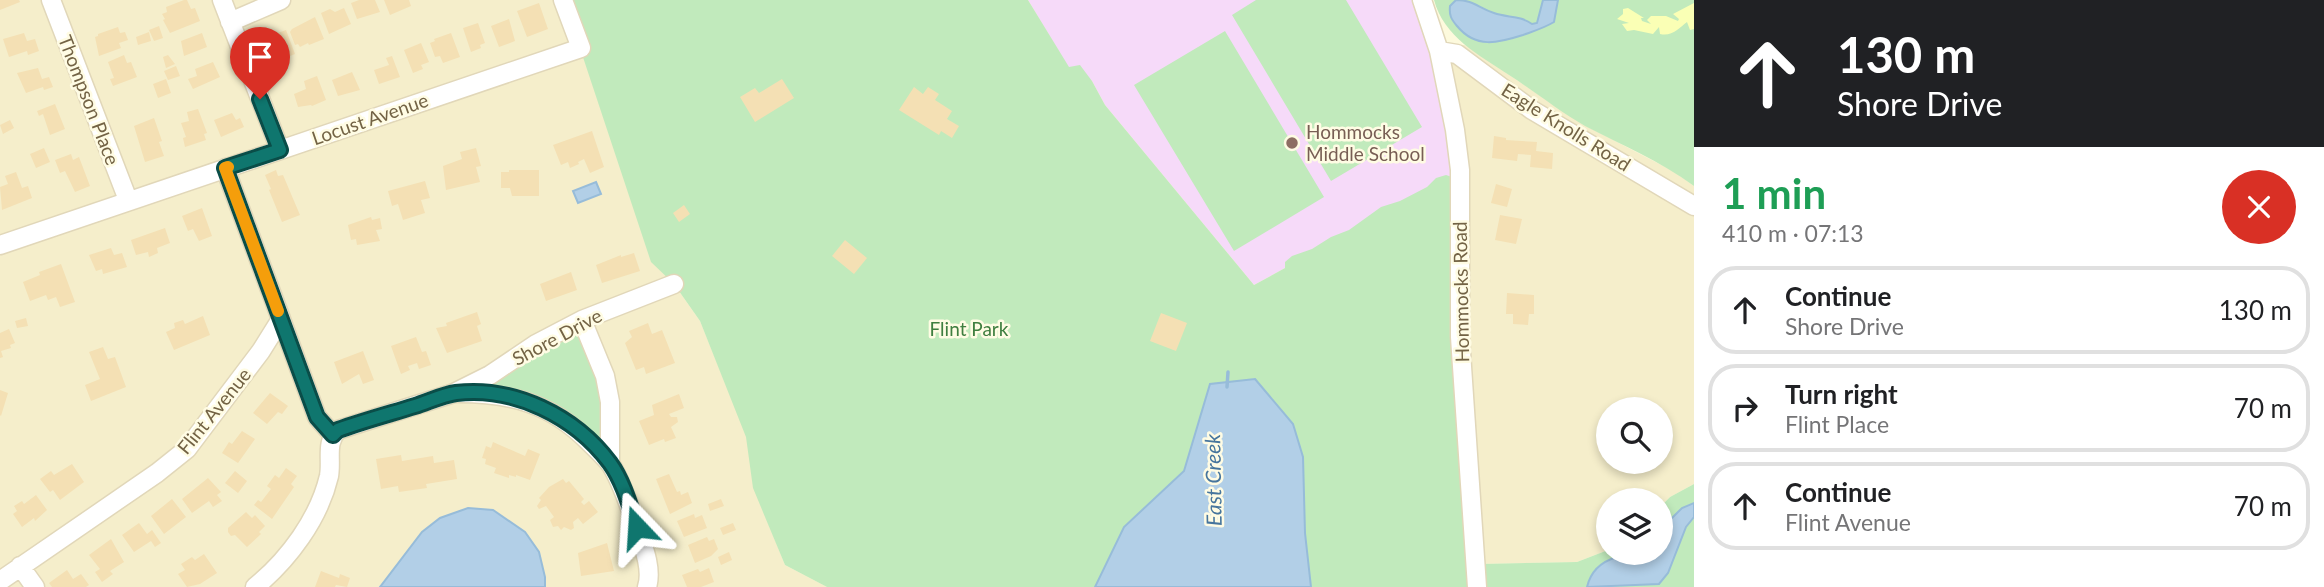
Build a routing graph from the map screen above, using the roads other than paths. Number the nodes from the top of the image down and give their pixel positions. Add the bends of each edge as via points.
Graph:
1 (51, 0) edge
2 (222, 0) edge
3 (281, 0) edge
4 (563, 0) edge
5 (1422, 0) edge
6 (230, 22) junction
7 (1439, 51) junction
8 (280, 150) junction
9 (225, 168) junction
10 (128, 200) junction
11 (1694, 206) edge
12 (0, 244) edge
13 (674, 284) dead end
14 (281, 319) junction
15 (582, 320) junction
16 (454, 393) junction
17 (333, 435) junction
18 (610, 463) junction
19 (288, 554) junction
20 (20, 566) junction
21 (0, 580) edge
22 (35, 587) edge
23 (255, 587) edge
24 (273, 587) edge
25 (647, 587) edge
26 (1478, 587) edge

1 - 10 street, Thompson Place
2 - 6 street
3 - 6 street
4 - 8 street, Locust Avenue via 581,48
5 - 7 street, Hommocks Road
6 - 8 street
7 - 11 street, Eagle Knolls Road via 1457,54 1532,110
7 - 26 street, Hommocks Road via 1460,170 1460,337
8 - 9 street, Locust Avenue
9 - 10 street, Locust Avenue
9 - 14 street
10 - 12 street, Locust Avenue
13 - 15 street, Shore Drive
14 - 17 street via 317,417
14 - 20 street, Flint Avenue via 187,449
15 - 16 street, Shore Drive
15 - 18 street via 608,389
16 - 17 street, Shore Drive
16 - 18 street via 490,393 541,406 582,434
17 - 19 street via 329,475 320,502
18 - 25 street via 642,543
19 - 23 street
19 - 24 street
20 - 21 street, Flint Avenue
20 - 22 street

